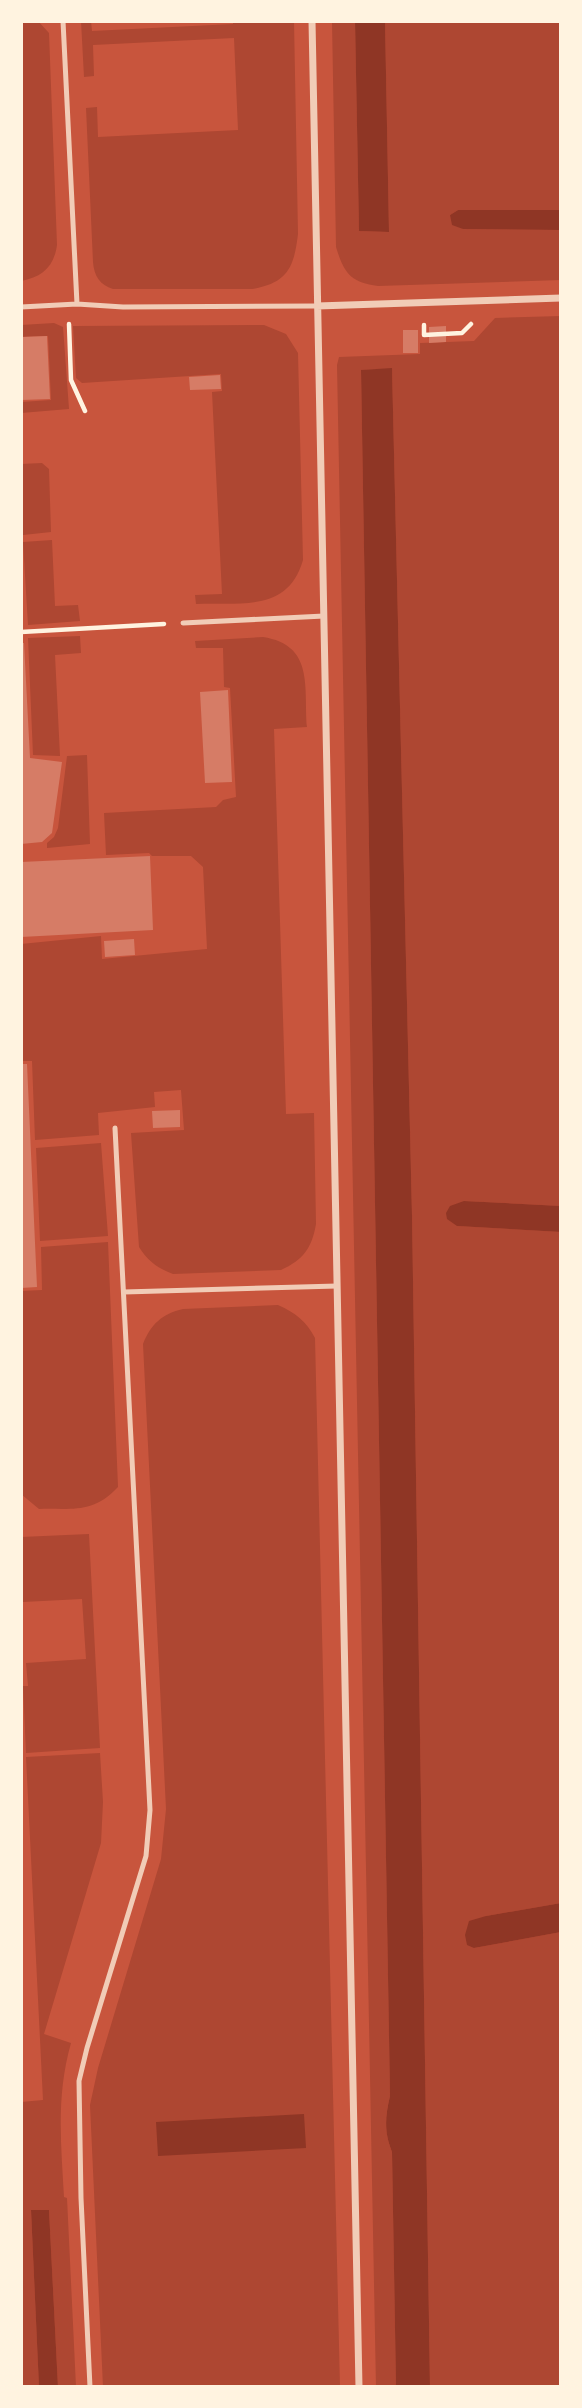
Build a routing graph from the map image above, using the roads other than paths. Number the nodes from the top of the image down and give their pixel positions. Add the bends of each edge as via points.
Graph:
1 (63, 21) edge
2 (312, 21) edge
3 (561, 298) edge
4 (77, 304) junction
5 (317, 306) junction
6 (21, 307) edge
7 (324, 616) junction
8 (183, 623) road end
9 (115, 1128) dead end
10 (337, 1286) junction
11 (124, 1292) junction
12 (90, 2387) edge
13 (359, 2387) edge

1 - 4 lane
2 - 5 street
3 - 5 street
4 - 5 lane
4 - 6 lane
5 - 7 street
7 - 8 lane
7 - 10 street
9 - 11 lane
10 - 11 lane
10 - 13 street
11 - 12 lane via 150,1810 146,1857 79,2081

